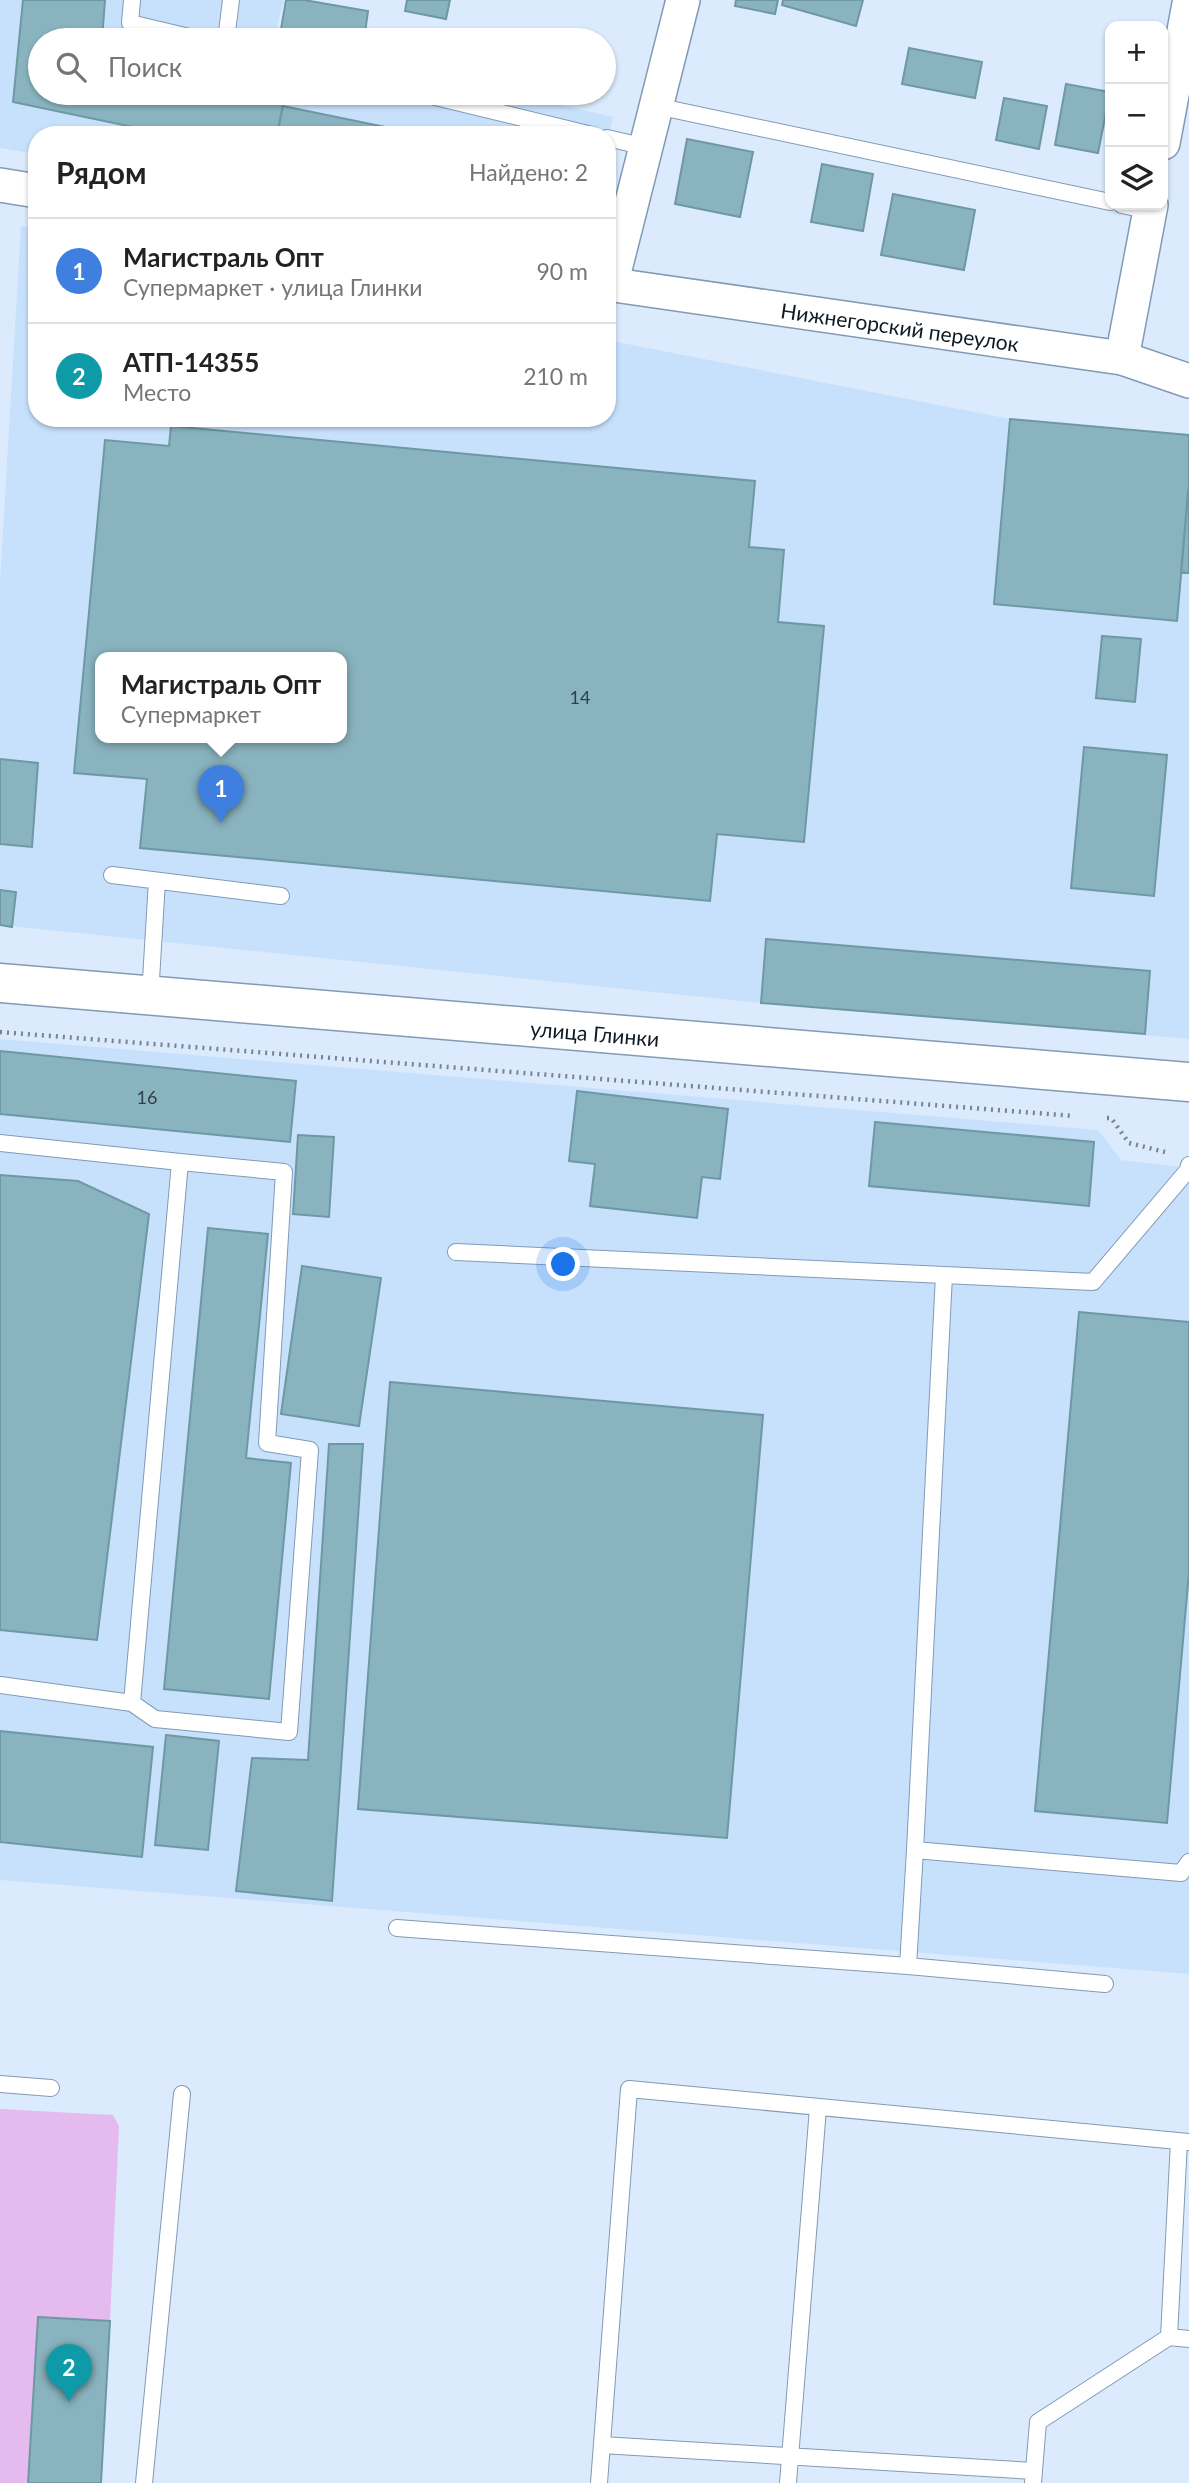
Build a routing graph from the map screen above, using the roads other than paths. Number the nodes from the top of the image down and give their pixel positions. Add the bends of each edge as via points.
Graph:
1 (132, 0) edge
2 (231, 0) edge
3 (683, 0) edge
4 (1189, 5) edge
5 (151, 28) edge
6 (228, 28) edge
7 (468, 105) edge
8 (656, 106) junction
9 (1168, 116) edge
10 (555, 126) edge
11 (616, 140) edge
12 (646, 148) junction
13 (0, 184) edge
14 (28, 189) edge
15 (1105, 201) edge
16 (1141, 210) edge
17 (616, 258) edge
18 (616, 285) edge
19 (1122, 358) junction
20 (1189, 381) edge
21 (112, 875) dead end
22 (157, 881) junction
23 (281, 896) dead end
24 (0, 983) edge
25 (150, 996) junction
26 (1189, 1082) edge
27 (0, 1143) edge
28 (1183, 1160) edge
29 (180, 1162) junction
30 (456, 1252) dead end
31 (944, 1275) junction
32 (0, 1685) edge
33 (132, 1703) junction
34 (915, 1850) junction
35 (1189, 1862) edge
36 (397, 1928) dead end
37 (908, 1966) junction
38 (1105, 1984) dead end
39 (0, 2084) edge
40 (51, 2088) dead end
41 (182, 2094) dead end
42 (818, 2108) junction
43 (1184, 2141) edge
44 (1170, 2337) junction
45 (1189, 2339) edge
46 (602, 2445) junction
47 (1034, 2477) edge
48 (144, 2483) edge
49 (599, 2483) edge
50 (788, 2483) edge

1 - 5 lane via 130,23
2 - 6 lane
3 - 8 street
4 - 9 street
7 - 10 lane
8 - 12 street
8 - 15 lane
11 - 12 lane
12 - 17 street
13 - 14 street
16 - 19 street
18 - 19 street, Нижнегорский переулок
19 - 20 street, Нижнегорский переулок
21 - 22 lane
22 - 23 lane
22 - 25 lane
24 - 25 main road, улица Глинки
25 - 26 main road, улица Глинки
27 - 29 lane
28 - 31 lane via 1188,1170 1093,1282
29 - 33 lane
29 - 33 lane via 284,1172 267,1443 310,1450 289,1732 155,1719
30 - 31 lane
31 - 34 lane
32 - 33 lane
34 - 35 lane via 1181,1873
34 - 37 lane
36 - 37 lane
37 - 38 lane
39 - 40 lane
41 - 48 lane
42 - 43 lane
42 - 46 lane via 629,2090
42 - 50 lane
43 - 44 lane
44 - 45 lane
44 - 47 lane via 1038,2422
46 - 47 lane
46 - 49 lane

